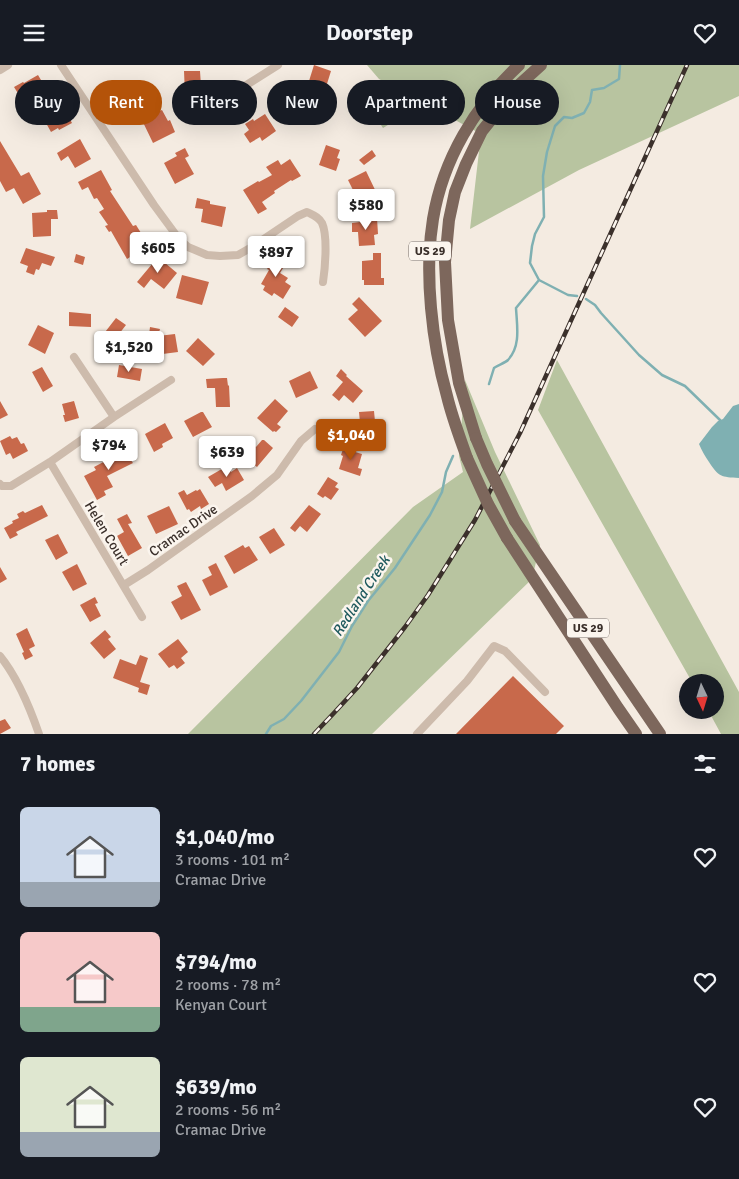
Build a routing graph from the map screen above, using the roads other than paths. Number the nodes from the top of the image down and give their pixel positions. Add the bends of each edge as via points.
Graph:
1 (8, 65) edge
2 (61, 65) edge
3 (278, 65) edge
4 (519, 65) edge
5 (541, 65) edge
6 (0, 70) edge
7 (254, 80) edge
8 (323, 283) dead end
9 (74, 357) dead end
10 (171, 380) dead end
11 (114, 417) junction
12 (315, 429) dead end
13 (50, 462) junction
14 (0, 484) edge
15 (124, 585) junction
16 (142, 617) dead end
17 (0, 656) edge
18 (545, 692) dead end
19 (39, 734) edge
20 (417, 734) edge
21 (636, 734) edge
22 (660, 734) edge

1 - 6 street
2 - 8 street via 154,205 188,247 207,255 238,255 307,212 316,215 326,237
3 - 7 street
4 - 21 main road, US 29, bridge via 468,125 444,178 433,219 430,247 429,277 438,358 446,396 467,458 488,505
5 - 22 main road, US 29, bridge via 482,131 455,192 445,262 448,320 459,383 476,438 516,521
9 - 11 street
10 - 11 street
11 - 13 street
12 - 15 street, Cramac Drive via 301,441 277,475 252,496
13 - 14 street via 11,486
13 - 15 street, Helen Court
15 - 16 street, Helen Court
17 - 19 street via 29,705
18 - 20 street via 505,651 494,646 467,681

